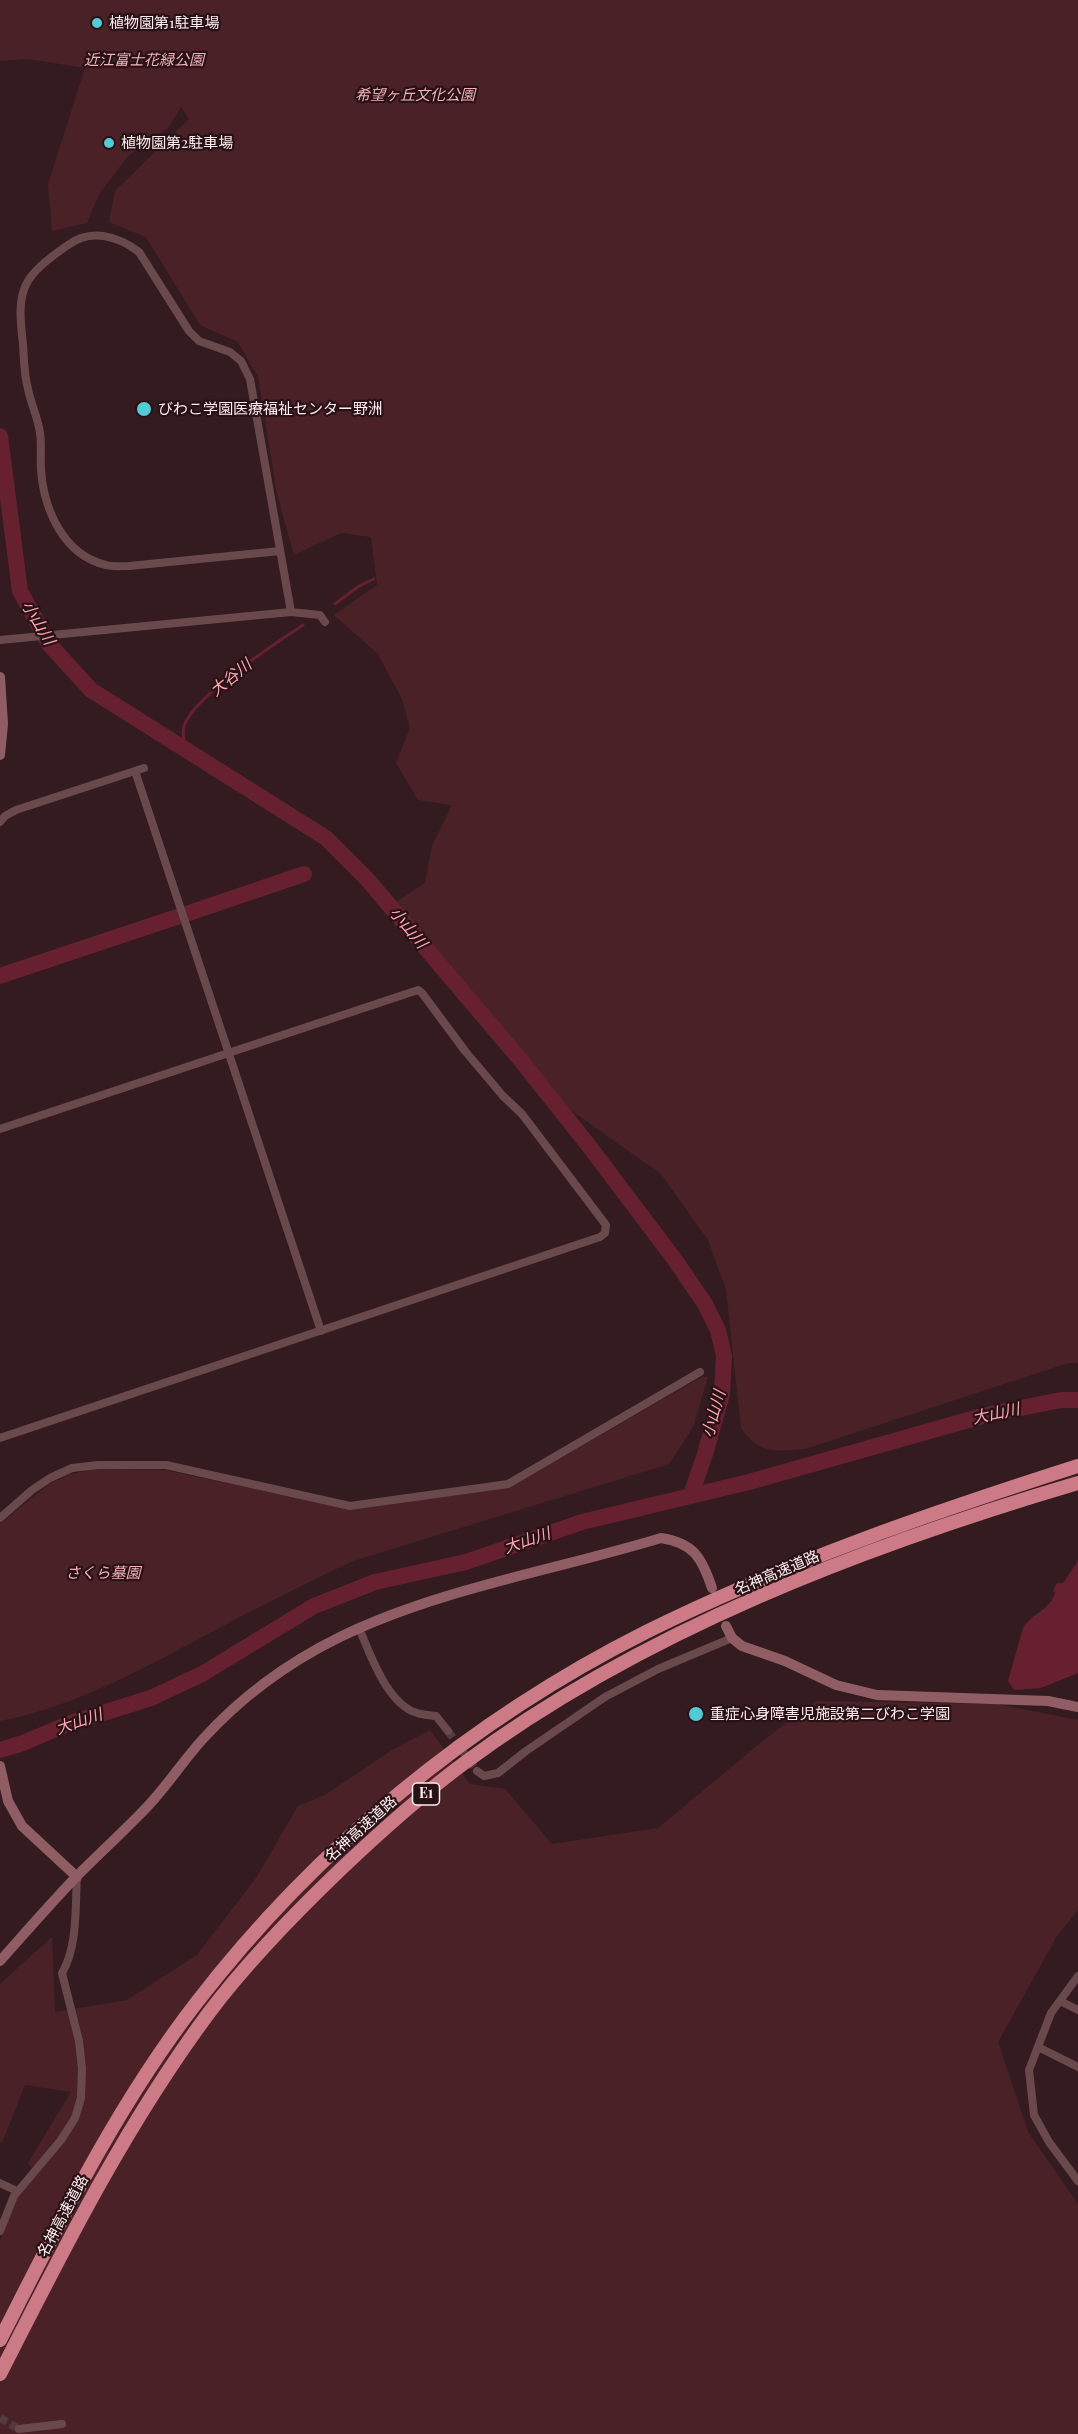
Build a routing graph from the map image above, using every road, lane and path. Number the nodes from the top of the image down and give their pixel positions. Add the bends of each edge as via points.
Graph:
1 (280, 551) junction
2 (291, 612) junction
3 (325, 622) dead end
4 (0, 640) edge
5 (0, 677) edge
6 (0, 755) edge
7 (144, 768) dead end
8 (135, 771) junction
9 (0, 822) edge
10 (229, 1053) junction
11 (0, 1129) edge
12 (321, 1331) junction
13 (700, 1372) dead end
14 (0, 1438) edge
15 (1078, 1466) edge
16 (1078, 1483) edge
17 (0, 1518) edge
18 (712, 1588) dead end
19 (726, 1626) dead end
20 (359, 1628) junction
21 (732, 1638) junction
22 (1078, 1707) edge
23 (448, 1731) tunnel mouth
24 (1, 1770) edge
25 (477, 1771) dead end
26 (77, 1876) junction
27 (0, 1961) edge
28 (1078, 1976) edge
29 (1059, 2001) junction
30 (1078, 2010) edge
31 (1038, 2047) junction
32 (1078, 2067) edge
33 (1078, 2181) edge
34 (0, 2183) edge
35 (16, 2191) junction
36 (0, 2231) edge
37 (0, 2340) edge
38 (0, 2374) edge
39 (62, 2424) dead end
40 (19, 2428) dead end

1 - 1 street via 250,379 242,361 230,352 199,341 189,331 139,252 127,243 100,235 86,236 40,265 29,278 19,312 27,388 40,434 44,485 52,519 65,539 82,555 106,565
1 - 2 street
2 - 3 street via 320,615
2 - 4 street
5 - 6 street
7 - 8 street
8 - 9 street via 16,810
8 - 10 street
10 - 11 street
10 - 12 street
10 - 12 street via 418,990 465,1051 522,1114 606,1225 600,1238
12 - 14 street
13 - 17 street via 508,1484 350,1506 166,1465 98,1465 72,1468 50,1478
15 - 37 highway, 名神高速道路 / E1 via 837,1548 643,1634 509,1711 393,1798 300,1885 197,2002 117,2120 68,2204
16 - 38 highway, 名神高速道路 / E1 via 842,1564 650,1648 518,1726 404,1812 311,1897 204,2020 130,2128
18 - 20 street via 696,1554 674,1540 661,1538 457,1595
19 - 21 street
20 - 23 street via 379,1676 391,1692 411,1710 436,1716
20 - 26 street via 298,1661 245,1698 200,1742 114,1842
21 - 22 street via 742,1646 864,1693 1048,1701
21 - 25 street via 658,1669 605,1697 498,1773 484,1776
24 - 26 street via 8,1801 22,1826
26 - 27 street
26 - 35 street via 70,1960 62,1973 79,2041 81,2098 62,2140
28 - 29 street
29 - 30 street
29 - 31 street
31 - 32 street
31 - 33 street via 1029,2070 1034,2115
34 - 35 street
35 - 36 street
39 - 40 street

